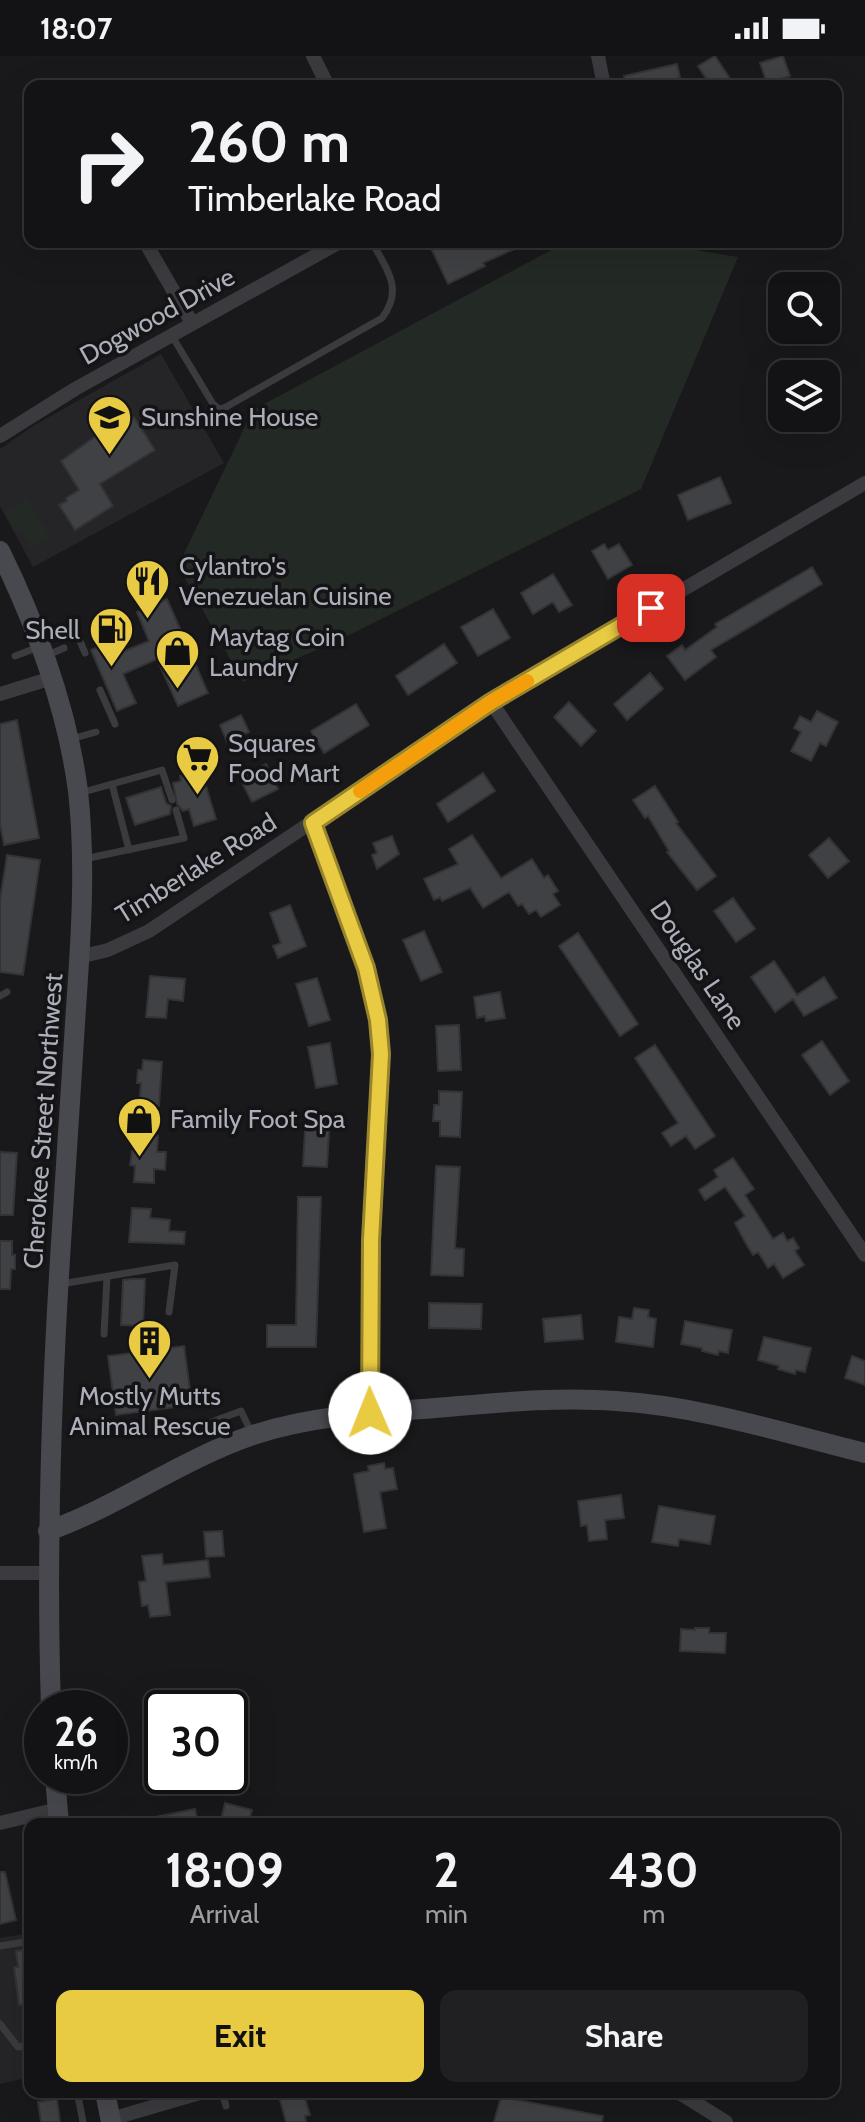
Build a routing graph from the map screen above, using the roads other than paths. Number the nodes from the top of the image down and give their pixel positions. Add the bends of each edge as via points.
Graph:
1 (313, 56) edge
2 (598, 56) edge
3 (325, 80) edge
4 (603, 80) edge
5 (148, 248) edge
6 (329, 248) edge
7 (375, 248) edge
8 (192, 323) junction
9 (170, 335) junction
10 (0, 436) edge
11 (865, 483) edge
12 (0, 551) edge
13 (80, 641) dead end
14 (50, 650) junction
15 (85, 653) dead end
16 (15, 656) dead end
17 (52, 678) junction
18 (100, 690) dead end
19 (0, 694) edge
20 (491, 702) junction
21 (115, 724) dead end
22 (96, 732) dead end
23 (69, 740) junction
24 (112, 784) junction
25 (78, 793) junction
26 (172, 800) dead end
27 (176, 810) dead end
28 (313, 823) junction
29 (129, 850) junction
30 (82, 860) junction
31 (79, 957) junction
32 (865, 1255) edge
33 (107, 1277) junction
34 (58, 1285) junction
35 (169, 1312) dead end
36 (104, 1334) dead end
37 (370, 1413) junction
38 (206, 1424) dead end
39 (252, 1436) junction
40 (865, 1453) edge
41 (48, 1531) junction
42 (0, 1573) edge
43 (47, 1573) junction
44 (50, 1690) edge
45 (56, 1794) edge
46 (58, 1817) edge
47 (24, 1821) edge
48 (0, 1823) edge
49 (24, 1942) edge
50 (0, 1946) edge
51 (0, 2024) edge
52 (24, 2046) edge
53 (78, 2098) edge
54 (106, 2098) edge
55 (183, 2098) edge
56 (224, 2098) edge
57 (688, 2098) edge
58 (226, 2106) dead end
59 (111, 2120) edge
60 (83, 2122) edge
61 (726, 2122) edge

1 - 3 street
2 - 4 street
5 - 8 street
6 - 8 street, Dogwood Drive
7 - 9 lane via 394,291 382,318 226,407 213,404
8 - 9 street, Dogwood Drive
9 - 10 street, Dogwood Drive
11 - 20 street, Timberlake Road
12 - 14 main road, Cherokee Street Northwest
13 - 15 lane
14 - 16 lane
14 - 17 main road, Cherokee Street Northwest
17 - 19 street
17 - 23 main road, Cherokee Street Northwest
18 - 21 lane
20 - 28 street, Timberlake Road
20 - 32 street, Douglas Lane
22 - 23 lane
23 - 25 main road, Cherokee Street Northwest
24 - 25 lane
24 - 26 lane via 162,770
24 - 29 lane
25 - 30 main road, Cherokee Street Northwest
27 - 29 lane via 184,838
28 - 31 street, Timberlake Road via 149,931
28 - 37 street via 366,968 378,1020
29 - 30 lane
30 - 31 main road, Cherokee Street Northwest
31 - 34 main road, Cherokee Street Northwest
33 - 34 lane
33 - 35 lane via 175,1265
33 - 36 lane
34 - 41 main road, Cherokee Street Northwest
37 - 39 main road
37 - 40 main road via 617,1401 714,1416
38 - 39 lane via 241,1411
39 - 41 main road
41 - 43 main road, Cherokee Street Northwest
42 - 43 street
43 - 44 main road, Cherokee Street Northwest
45 - 46 main road
47 - 48 street
49 - 50 lane
51 - 52 lane via 18,2047
53 - 60 lane
54 - 59 main road
55 - 59 street
56 - 58 lane
57 - 61 street

